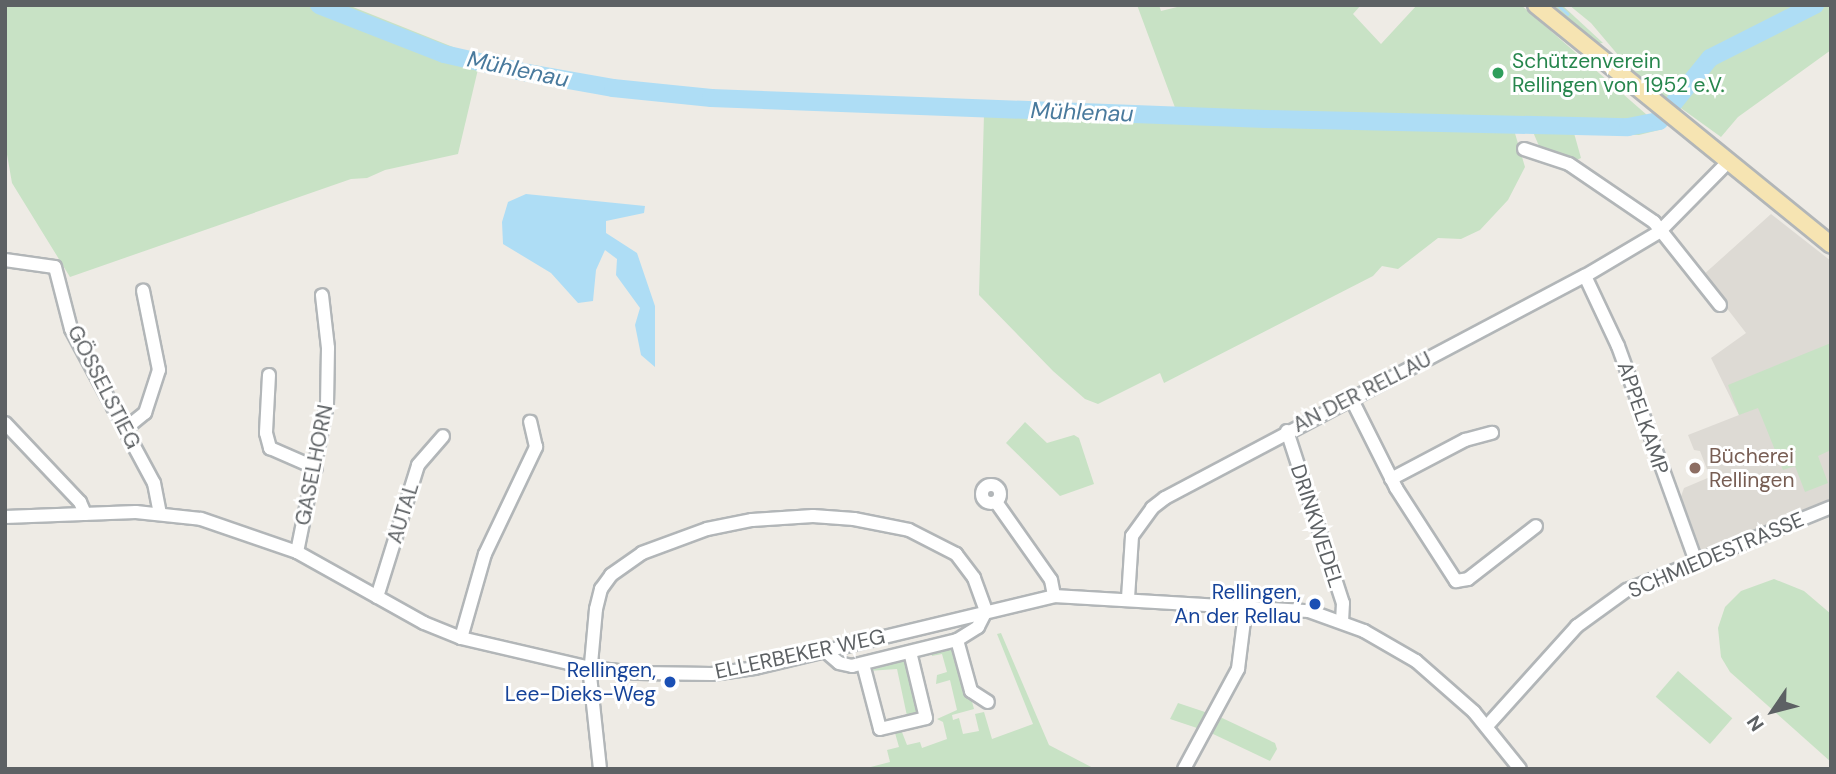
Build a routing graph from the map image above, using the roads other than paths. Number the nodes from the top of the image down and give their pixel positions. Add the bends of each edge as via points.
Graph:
1 (1536, 5) edge
2 (1524, 149) dead end
3 (1728, 161) junction
4 (1659, 232) junction
5 (1831, 245) edge
6 (5, 260) edge
7 (1585, 276) junction
8 (143, 291) dead end
9 (322, 295) dead end
10 (1720, 305) dead end
11 (269, 375) dead end
12 (1351, 398) junction
13 (530, 422) dead end
14 (5, 423) edge
15 (125, 429) junction
16 (1287, 431) junction
17 (1492, 433) dead end
18 (443, 436) dead end
19 (316, 468) junction
20 (1391, 478) junction
21 (996, 502) dead end
22 (1831, 506) edge
23 (160, 513) junction
24 (85, 514) junction
25 (5, 517) edge
26 (1536, 526) dead end
27 (297, 552) junction
28 (1696, 562) junction
29 (1055, 596) junction
30 (377, 597) junction
31 (1128, 598) junction
32 (1246, 605) junction
33 (986, 611) junction
34 (1342, 622) junction
35 (461, 638) junction
36 (957, 640) junction
37 (825, 651) junction
38 (910, 652) junction
39 (863, 664) junction
40 (590, 668) junction
41 (988, 702) dead end
42 (1487, 726) junction
43 (600, 769) edge
44 (1184, 769) edge
45 (1520, 769) edge

1 - 3 main road
2 - 4 street via 1589,176 1654,222
3 - 4 street, AN DER RELLAU
3 - 5 main road
4 - 7 street, AN DER RELLAU
4 - 10 street
6 - 15 street, GÖSSELSTIEG via 55,267 71,329
7 - 12 street, AN DER RELLAU
7 - 28 street, APPELKAMP via 1618,346
8 - 15 street via 159,370 145,413
9 - 19 street, GASELHORN via 328,348 327,405
11 - 19 street via 266,433 270,448
12 - 16 street, AN DER RELLAU
12 - 20 street
13 - 35 street via 536,447 485,554
14 - 24 street via 80,502
15 - 23 street, GÖSSELSTIEG via 154,483
16 - 31 street, AN DER RELLAU via 1188,482 1152,508 1132,536
16 - 34 street, DRINKWEDEL via 1343,603
17 - 20 street via 1465,440
18 - 30 street, AUTAL via 418,465
19 - 27 street, GASELHORN
20 - 26 street via 1456,581 1468,579
21 - 29 street via 1051,580
22 - 28 street, SCHMIEDESTRASSE
23 - 24 street, ELLERBEKER WEG
23 - 27 street, ELLERBEKER WEG via 201,519
24 - 25 street, ELLERBEKER WEG
27 - 30 street, ELLERBEKER WEG
28 - 42 street, SCHMIEDESTRASSE via 1627,590 1577,626
29 - 31 street, ELLERBEKER WEG
29 - 33 street, ELLERBEKER WEG
30 - 35 street, ELLERBEKER WEG
31 - 32 street, ELLERBEKER WEG
32 - 34 street, ELLERBEKER WEG via 1309,611
32 - 44 street via 1238,669
33 - 36 street via 978,627
33 - 37 street, ELLERBEKER WEG
33 - 40 street via 965,565 918,533 834,516 760,519 680,537 642,553 611,575 601,589 596,610
34 - 42 street, ELLERBEKER WEG via 1416,660
35 - 40 street, ELLERBEKER WEG
36 - 38 street
36 - 41 street via 971,691
37 - 39 street via 845,666
37 - 40 street, ELLERBEKER WEG via 712,674
38 - 39 street
38 - 39 street via 926,718 915,721 880,729
40 - 43 street
42 - 45 street, ELLERBEKER WEG

